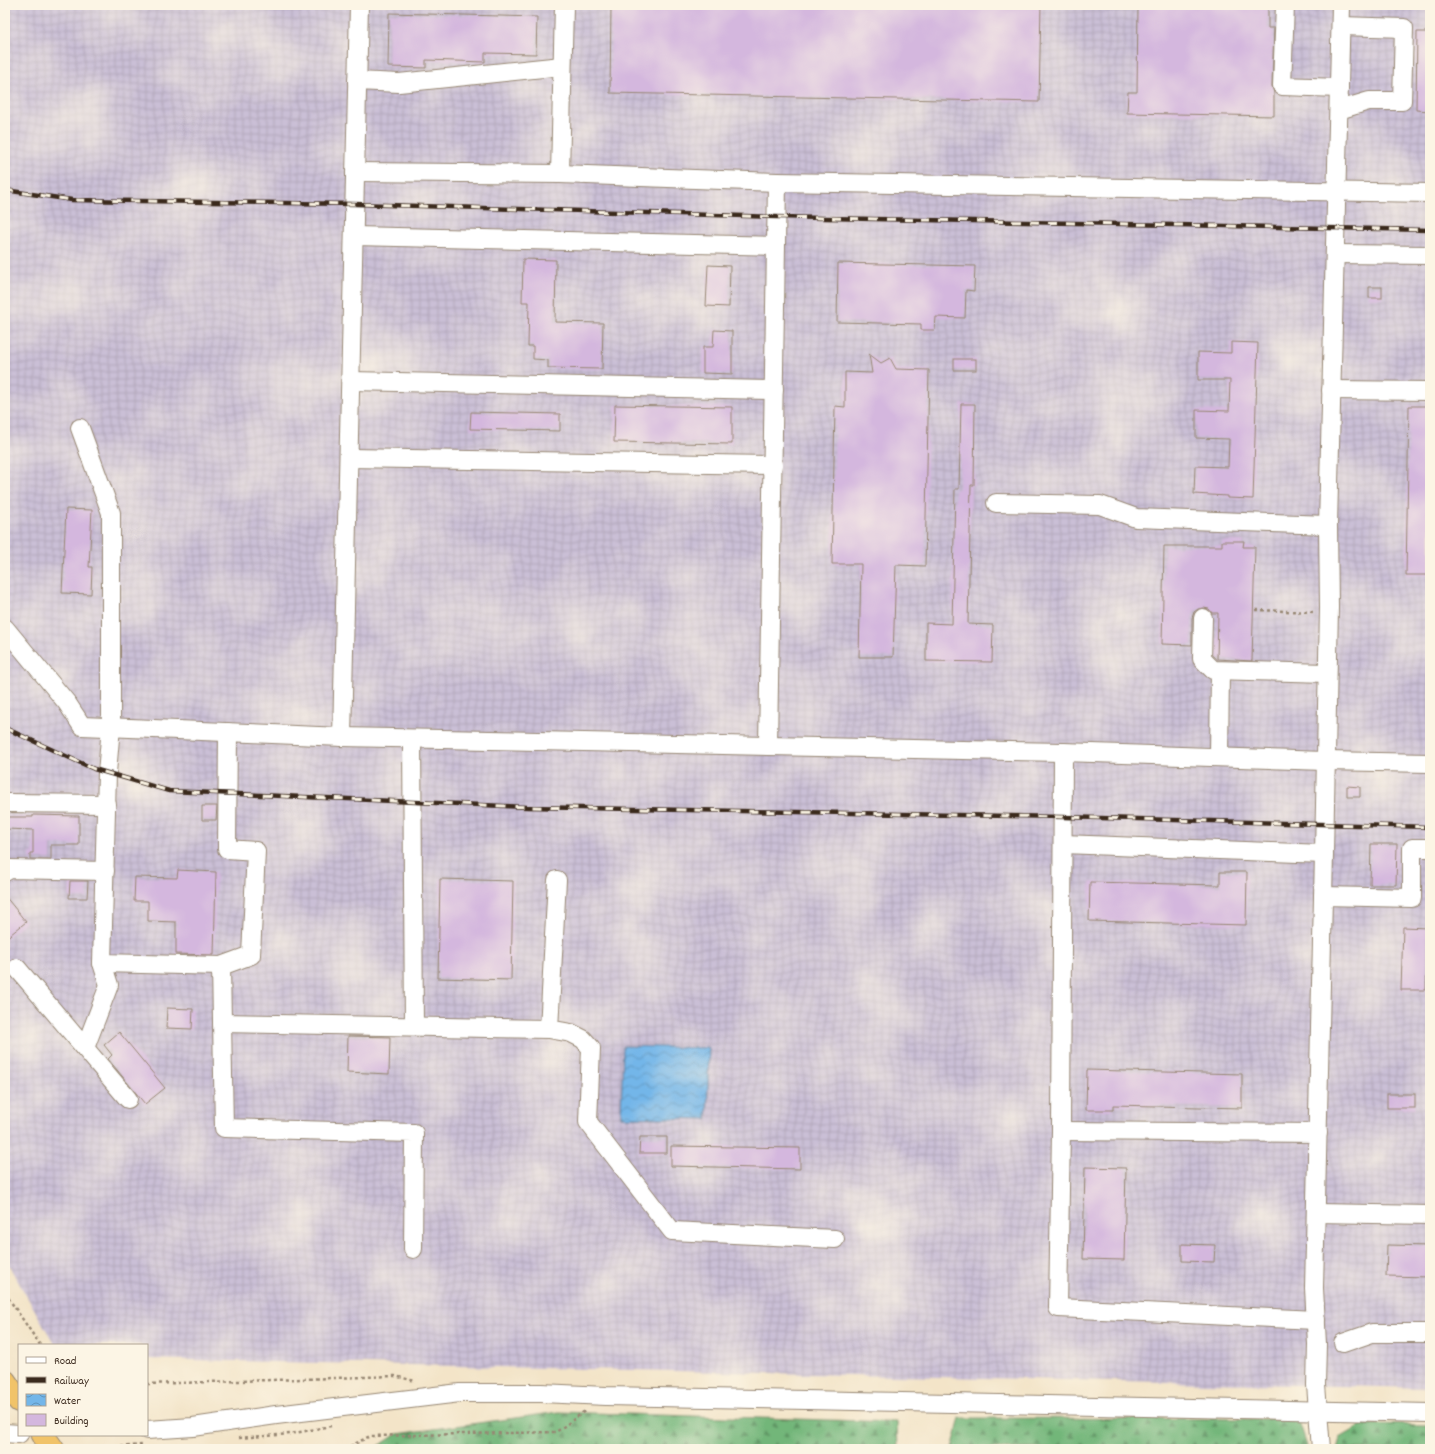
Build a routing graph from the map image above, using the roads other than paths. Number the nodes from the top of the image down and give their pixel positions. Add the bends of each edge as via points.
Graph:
1 (359, 5) edge
2 (564, 5) edge
3 (1285, 5) edge
4 (1341, 5) edge
5 (1341, 26) junction
6 (562, 66) junction
7 (357, 82) junction
8 (1339, 88) junction
9 (1339, 110) junction
10 (355, 172) junction
11 (560, 174) junction
12 (777, 182) junction
13 (1336, 192) junction
14 (1430, 193) edge
15 (354, 236) junction
16 (776, 246) junction
17 (1335, 254) junction
18 (1430, 255) edge
19 (350, 381) junction
20 (774, 390) junction
21 (1331, 390) junction
22 (1430, 391) edge
23 (80, 428) dead end
24 (349, 458) junction
25 (773, 465) junction
26 (996, 503) dead end
27 (1328, 525) junction
28 (1203, 618) dead end
29 (5, 628) edge
30 (1220, 671) junction
31 (1327, 673) junction
32 (111, 727) junction
33 (228, 732) junction
34 (342, 737) junction
35 (412, 739) junction
36 (768, 746) junction
37 (1063, 752) junction
38 (1219, 758) junction
39 (1325, 761) junction
40 (1430, 763) edge
41 (5, 803) edge
42 (107, 804) junction
43 (1062, 844) junction
44 (1430, 848) edge
45 (1324, 854) junction
46 (105, 871) junction
47 (5, 872) edge
48 (556, 880) dead end
49 (1323, 896) junction
50 (102, 963) junction
51 (221, 966) junction
52 (17, 968) dead end
53 (222, 1023) junction
54 (414, 1026) junction
55 (549, 1029) junction
56 (85, 1048) junction
57 (128, 1099) dead end
58 (1061, 1131) junction
59 (1318, 1133) junction
60 (1316, 1213) junction
61 (1430, 1214) edge
62 (835, 1239) dead end
63 (412, 1249) dead end
64 (1316, 1320) junction
65 (1430, 1333) edge
66 (1343, 1343) dead end
67 (5, 1381) edge
68 (18, 1400) edge
69 (1319, 1410) junction
70 (1430, 1413) edge
71 (148, 1430) edge
72 (5, 1433) edge
73 (18, 1434) edge
74 (44, 1436) edge
75 (53, 1449) edge
76 (1322, 1449) edge

1 - 7 street
2 - 6 street
3 - 8 street via 1282,86
4 - 5 street
5 - 8 street
5 - 9 street via 1404,28 1402,101 1369,101
6 - 7 street via 399,83
6 - 11 street
7 - 10 street
8 - 9 street
9 - 13 street
10 - 11 street
10 - 15 street
11 - 12 street
12 - 13 street
12 - 16 street
13 - 14 street
13 - 17 street
15 - 16 street
15 - 19 street
16 - 20 street
17 - 18 street
17 - 21 street
19 - 20 street
19 - 24 street
20 - 25 street
21 - 22 street
21 - 27 street
23 - 32 street via 111,513
24 - 25 street
24 - 34 street
25 - 36 street
26 - 27 street via 1100,505 1136,518
27 - 31 street
28 - 30 street via 1202,659 1213,670
29 - 32 street via 68,703 82,726
30 - 31 street
30 - 38 street
31 - 39 street
32 - 33 street
32 - 42 street
33 - 34 street
33 - 51 street via 227,849 256,851 251,955
34 - 35 street
35 - 36 street
35 - 54 street
36 - 37 street
37 - 38 street
37 - 43 street
38 - 39 street
39 - 40 street
39 - 45 street
41 - 42 street
42 - 46 street
43 - 45 street
43 - 58 street
44 - 49 street via 1412,848 1412,898
45 - 49 street
46 - 47 street via 10,869
46 - 50 street
48 - 55 street
49 - 59 street
50 - 51 street
50 - 56 street via 109,985
51 - 53 street
52 - 56 street
53 - 54 street
53 - 63 street via 224,1128 414,1133
54 - 55 street
55 - 62 street via 583,1038 591,1048 588,1122 672,1231
56 - 57 street
58 - 59 street
58 - 64 street via 1058,1308
59 - 60 street
60 - 61 street
60 - 64 street
64 - 69 street via 1316,1385
65 - 66 street via 1372,1334
67 - 68 highway
69 - 70 street
69 - 71 street via 460,1393 193,1427
69 - 76 street
72 - 73 street
74 - 75 highway

